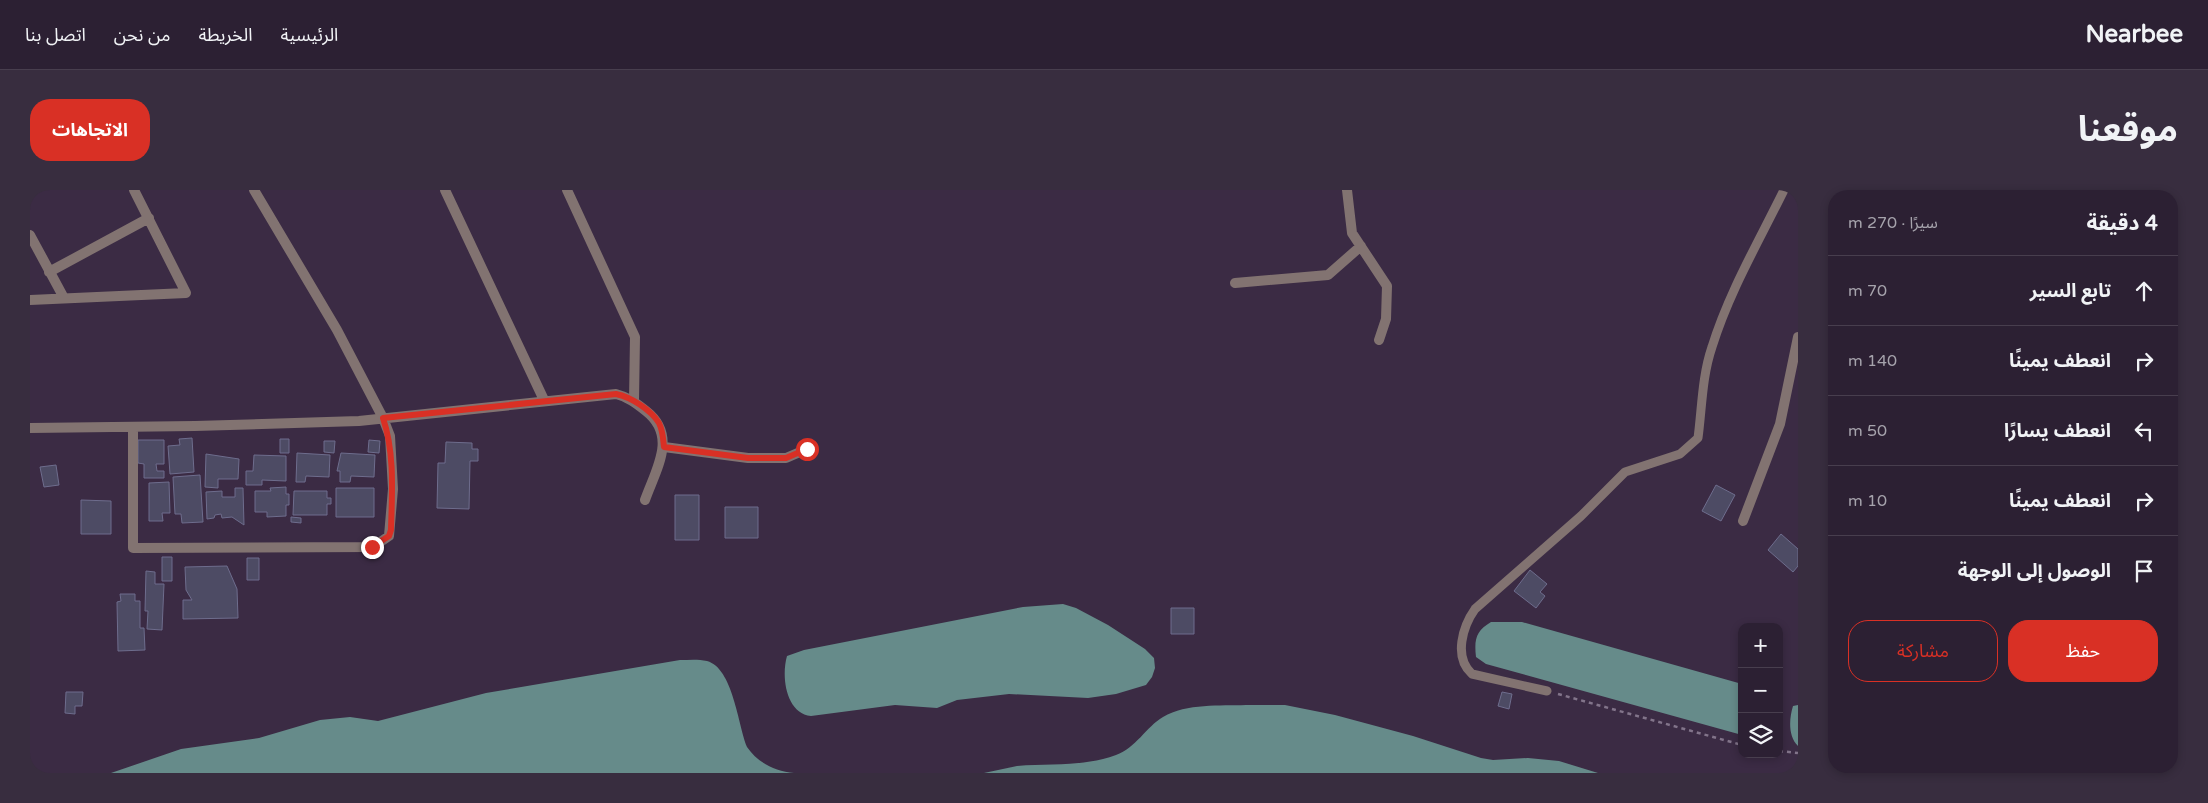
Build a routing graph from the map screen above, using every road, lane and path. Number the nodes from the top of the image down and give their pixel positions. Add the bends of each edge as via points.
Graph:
1 (134, 190) edge
2 (254, 190) edge
3 (445, 190) edge
4 (567, 190) edge
5 (1348, 190) edge
6 (1784, 190) edge
7 (149, 218) junction
8 (30, 235) edge
9 (1361, 246) junction
10 (49, 272) junction
11 (1235, 283) dead end
12 (64, 298) junction
13 (30, 300) edge
14 (1798, 338) edge
15 (1379, 340) dead end
16 (544, 400) junction
17 (634, 401) junction
18 (383, 418) junction
19 (133, 427) junction
20 (30, 428) edge
21 (664, 447) junction
22 (807, 449) dead end
23 (645, 500) dead end
24 (1743, 521) dead end
25 (1547, 691) joint
26 (1738, 744) edge
27 (1783, 751) edge
28 (1798, 753) edge

1 - 7 street
2 - 18 street via 337,330
3 - 16 street
4 - 17 street via 635,338
5 - 9 street via 1352,233
6 - 25 lane via 1730,300 1712,347 1698,438 1693,445 1680,454 1625,472 1581,516 1475,609 1467,621 1462,650 1464,664 1472,674
7 - 10 street
7 - 12 street via 186,294
8 - 10 street
9 - 11 street via 1328,275
9 - 15 street via 1387,286 1386,319
10 - 12 street
12 - 13 street
14 - 24 street via 1780,424
16 - 17 street via 606,394 626,396
16 - 18 street
17 - 21 street via 659,422
18 - 19 street
18 - 19 street via 390,436 391,530 389,536 372,547 133,548
19 - 20 street
21 - 22 street via 748,458 786,458
21 - 23 street
25 - 26 path
27 - 28 path

